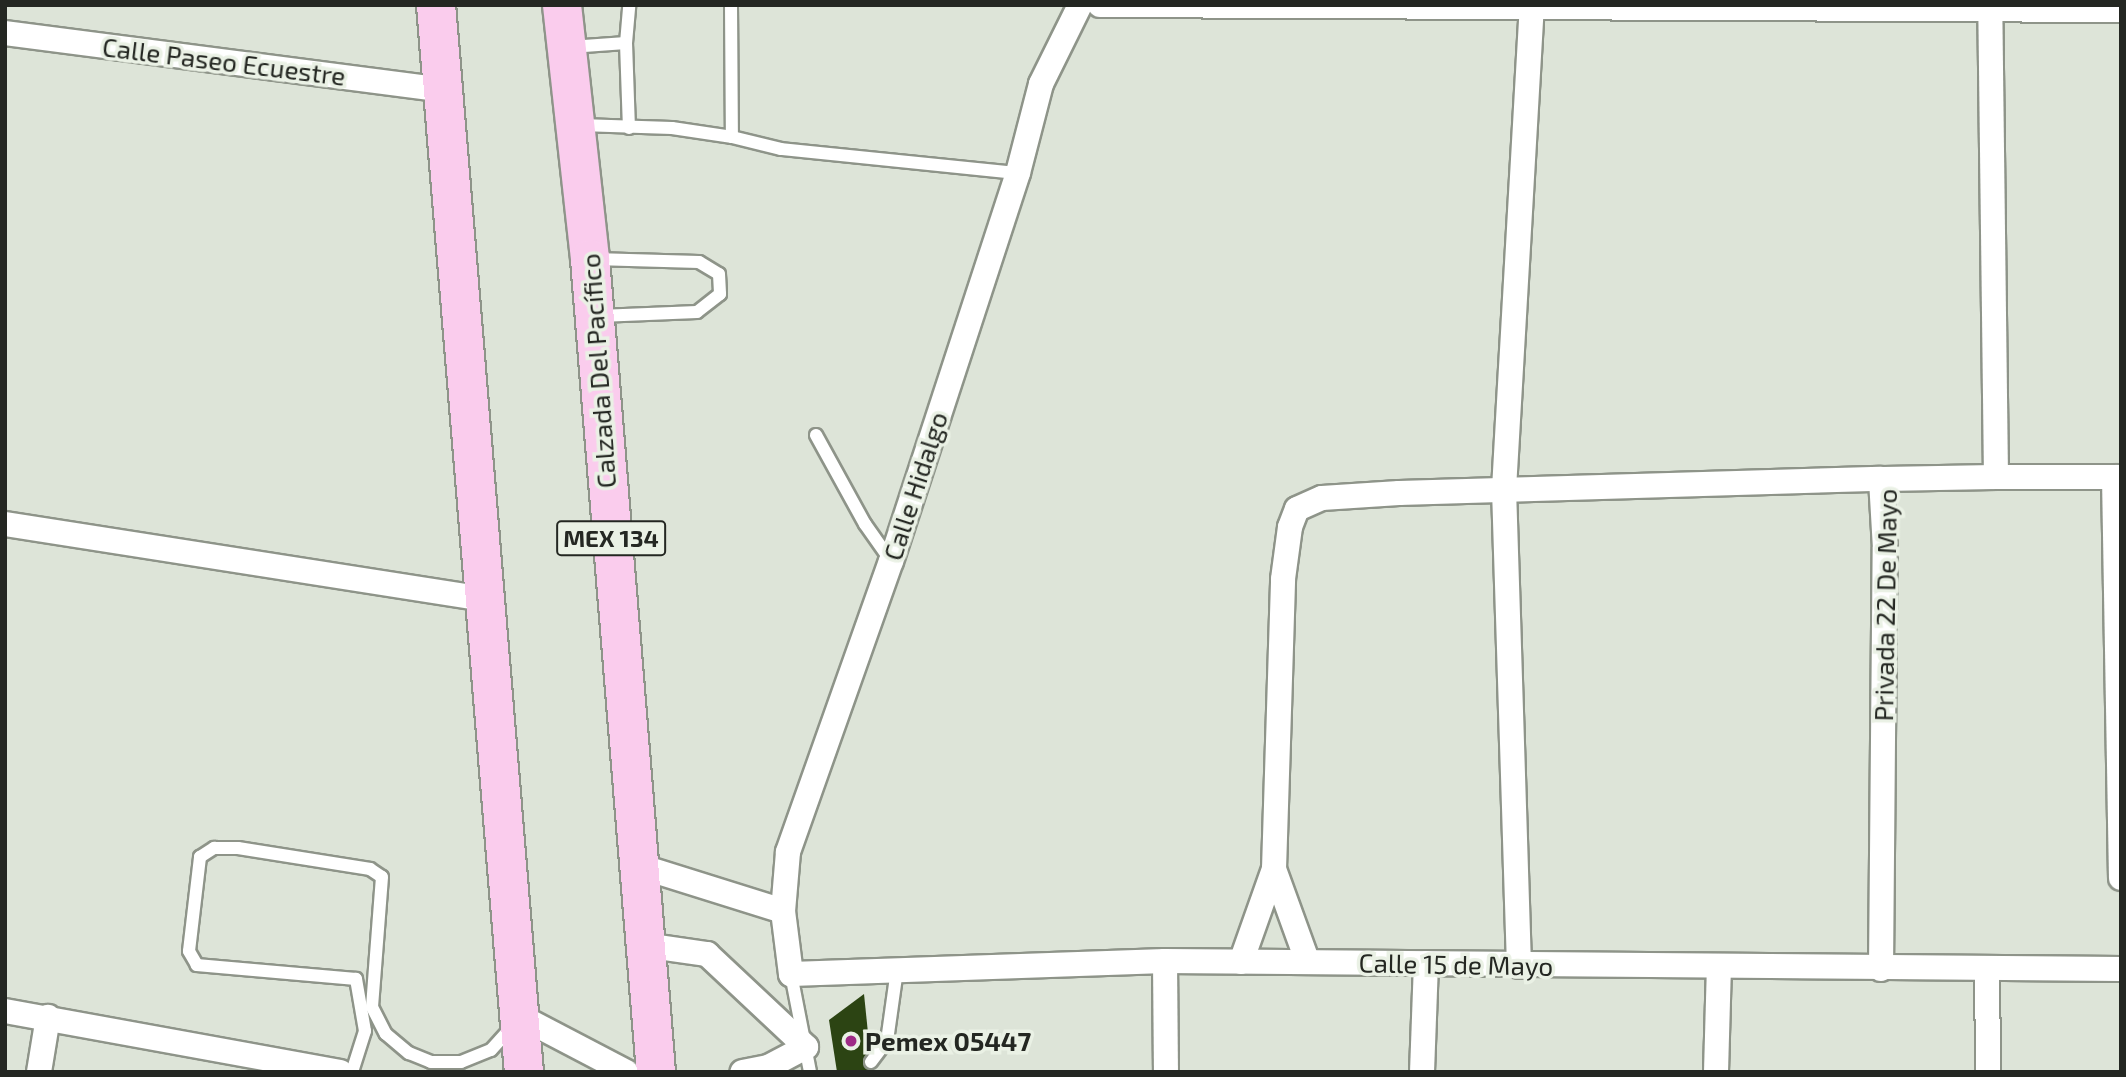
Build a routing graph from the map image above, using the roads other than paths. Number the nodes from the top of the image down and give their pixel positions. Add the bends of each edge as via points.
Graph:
1 (436, 5) edge
2 (562, 5) edge
3 (629, 5) edge
4 (731, 5) edge
5 (1080, 5) edge
6 (1100, 5) edge
7 (1532, 9) junction
8 (2121, 10) edge
9 (1990, 12) junction
10 (5, 33) edge
11 (626, 43) junction
12 (566, 47) junction
13 (443, 90) junction
14 (575, 125) junction
15 (629, 128) junction
16 (732, 137) junction
17 (1018, 173) junction
18 (590, 259) junction
19 (595, 317) junction
20 (816, 435) dead end
21 (1996, 477) junction
22 (2118, 477) edge
23 (1881, 479) junction
24 (1504, 489) junction
25 (5, 524) edge
26 (891, 561) junction
27 (486, 599) junction
28 (636, 865) junction
29 (1274, 869) junction
30 (2121, 877) edge
31 (783, 911) junction
32 (644, 945) junction
33 (1307, 960) junction
34 (1165, 961) junction
35 (1241, 962) junction
36 (1426, 963) junction
37 (1519, 965) junction
38 (1719, 967) junction
39 (372, 968) junction
40 (1881, 969) junction
41 (2121, 969) edge
42 (897, 970) junction
43 (1987, 970) junction
44 (791, 974) junction
45 (356, 978) junction
46 (5, 1011) edge
47 (48, 1017) junction
48 (521, 1017) junction
49 (806, 1047) junction
50 (871, 1062) dead end
51 (39, 1072) edge
52 (340, 1072) edge
53 (352, 1072) edge
54 (524, 1072) edge
55 (626, 1072) edge
56 (656, 1072) edge
57 (742, 1072) edge
58 (810, 1072) edge
59 (1166, 1072) edge
60 (1422, 1072) edge
61 (1716, 1072) edge
62 (1988, 1072) edge

1 - 13 main road
2 - 12 main road, Calzada Del Pacífico / MEX 134
3 - 11 lane
4 - 16 lane
5 - 17 street, Calle Hidalgo via 1041,84
6 - 7 street
7 - 9 street
7 - 24 street
8 - 9 street
9 - 21 street
10 - 13 street, Calle Paseo Ecuestre
11 - 12 lane
11 - 15 lane
12 - 14 main road, Calzada Del Pacífico / MEX 134
13 - 27 main road
14 - 15 lane
14 - 18 main road, Calzada Del Pacífico / MEX 134
15 - 16 lane via 672,128
16 - 17 lane via 782,149
17 - 26 street, Calle Hidalgo
18 - 19 main road, Calzada Del Pacífico / MEX 134
18 - 19 lane via 699,262 719,274 720,294 697,312
19 - 28 main road, Calzada Del Pacífico / MEX 134
20 - 26 lane via 864,524
21 - 22 street, Privada 22 De Mayo
21 - 23 street, Privada 22 De Mayo
22 - 30 street
23 - 24 street
23 - 40 street, Privada 22 De Mayo via 1885,549
24 - 29 street via 1322,498 1305,503 1293,516 1283,579
24 - 37 street
25 - 27 street
26 - 31 street, Calle Hidalgo via 788,852
27 - 48 main road
28 - 31 street
28 - 32 main road, Calzada Del Pacífico / MEX 134
29 - 33 street
29 - 35 street
31 - 44 street, Calle Hidalgo
32 - 49 street via 706,954
32 - 56 main road, Calzada Del Pacífico / MEX 134
33 - 35 street, Calle 15 de Mayo
33 - 36 street, Calle 15 de Mayo
34 - 35 street, Calle 15 de Mayo
34 - 42 street, Calle 15 de Mayo
34 - 59 street
36 - 37 street, Calle 15 de Mayo
36 - 60 street
37 - 38 street, Calle 15 de Mayo
38 - 40 street, Calle 15 de Mayo
38 - 61 street
39 - 45 lane
39 - 45 lane via 382,877 370,869 238,848 214,848 200,857 189,951 197,965
39 - 48 lane via 372,1007 386,1034 431,1062 461,1062 491,1050
40 - 43 street, Calle 15 de Mayo
41 - 43 street, Calle 15 de Mayo
42 - 44 street, Calle 15 de Mayo
42 - 50 lane via 887,1041
43 - 62 street
44 - 49 lane
45 - 53 lane via 365,1031
46 - 47 street
47 - 51 street
47 - 52 street
48 - 54 main road
48 - 55 street
49 - 57 street via 768,1067
49 - 58 lane

